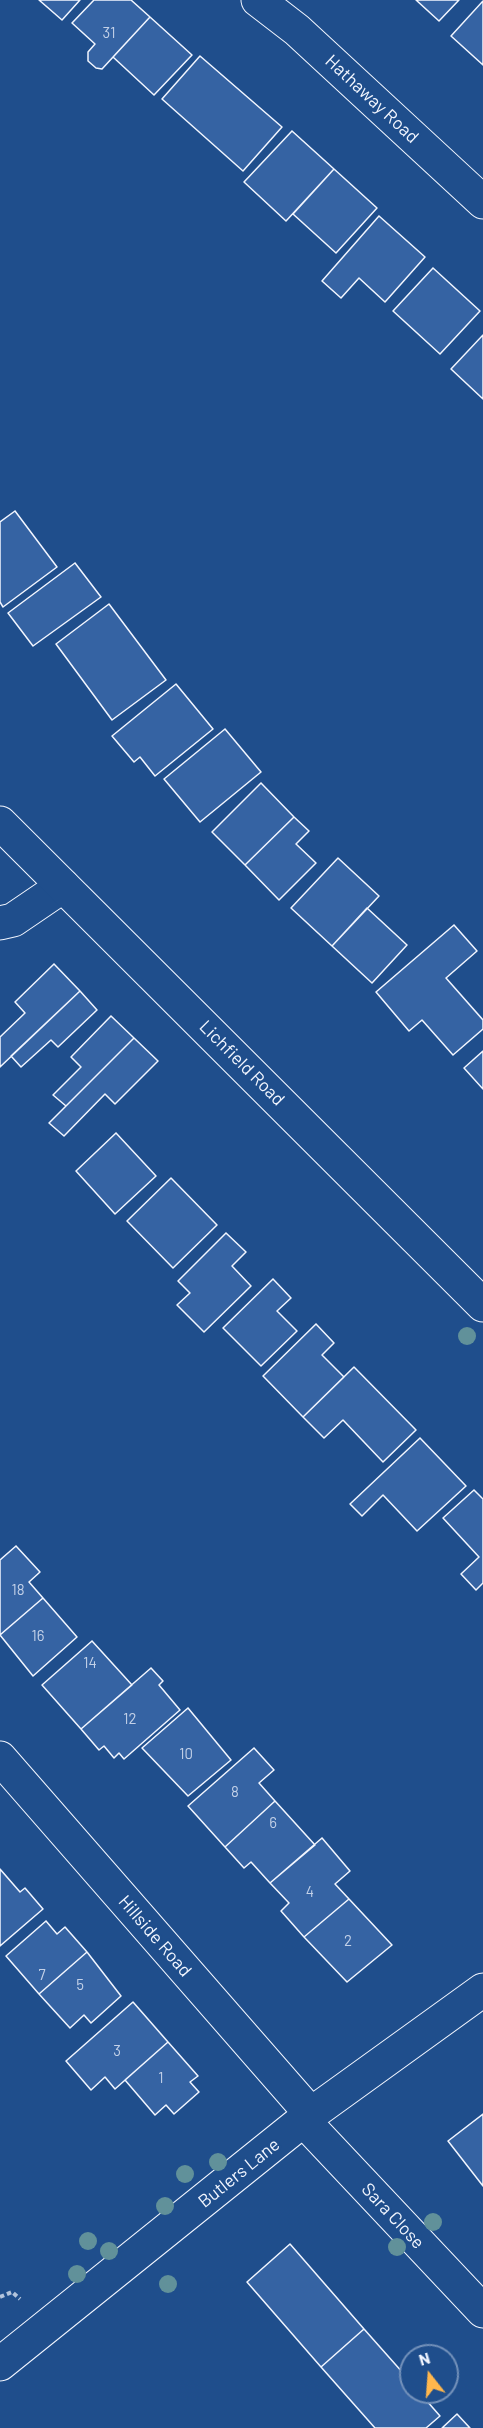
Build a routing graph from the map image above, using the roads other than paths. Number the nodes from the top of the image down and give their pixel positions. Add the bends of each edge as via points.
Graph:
1 (258, 0) edge
2 (483, 202) edge
3 (0, 823) edge
4 (63, 886) junction
5 (0, 923) edge
6 (480, 1296) edge
7 (0, 1758) edge
8 (483, 1990) edge
9 (307, 2118) junction
10 (483, 2311) edge
11 (0, 2364) edge

1 - 2 street, Hathaway Road via 297,30
3 - 4 street, Lichfield Road
4 - 5 street via 13,920
4 - 6 street, Lichfield Road
7 - 9 street, Hillside Road
8 - 9 street, Butlers Lane
9 - 10 street, Sara Close
9 - 11 street, Butlers Lane

